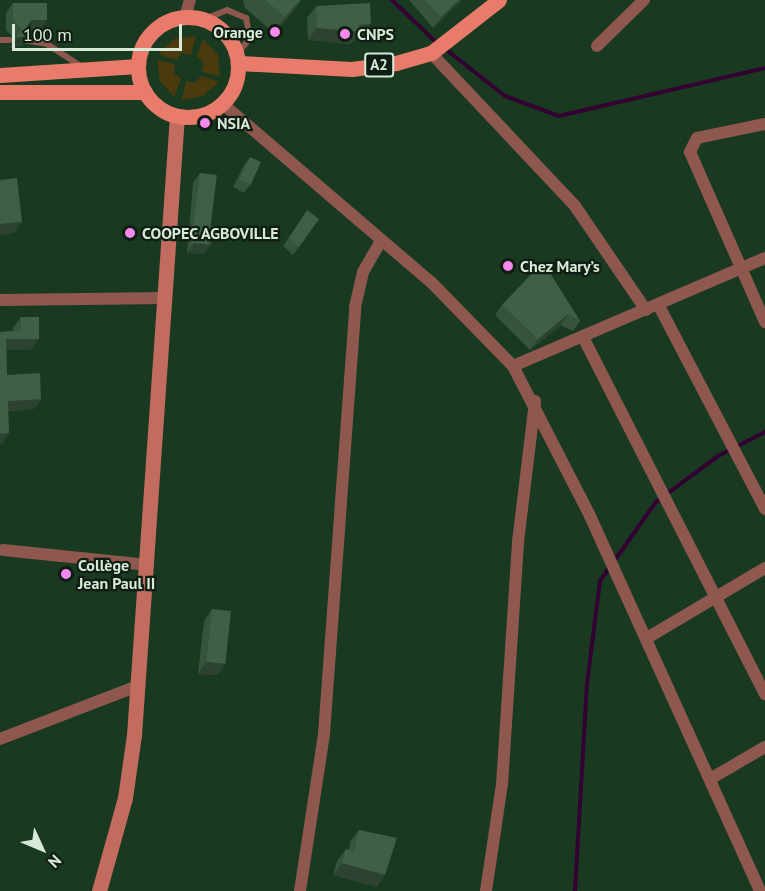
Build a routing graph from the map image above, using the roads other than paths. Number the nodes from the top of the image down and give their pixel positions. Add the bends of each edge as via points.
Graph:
1 (190, 0) edge
2 (499, 0) edge
3 (637, 2) edge
4 (185, 17) junction
5 (205, 20) junction
6 (0, 40) edge
7 (10, 40) dead end
8 (24, 40) edge
9 (597, 46) dead end
10 (431, 53) junction
11 (238, 59) junction
12 (138, 66) junction
13 (87, 71) junction
14 (0, 75) edge
15 (0, 92) edge
16 (145, 92) junction
17 (223, 104) junction
18 (177, 116) junction
19 (765, 124) edge
20 (381, 241) junction
21 (765, 258) edge
22 (740, 270) junction
23 (166, 298) junction
24 (0, 300) edge
25 (652, 308) junction
26 (765, 322) edge
27 (583, 337) junction
28 (513, 366) junction
29 (535, 401) junction
30 (765, 509) edge
31 (3, 550) dead end
32 (148, 565) junction
33 (765, 568) edge
34 (717, 596) junction
35 (647, 638) junction
36 (137, 686) junction
37 (765, 694) edge
38 (0, 739) edge
39 (765, 747) edge
40 (710, 779) junction
41 (99, 891) edge
42 (300, 891) edge
43 (486, 891) edge
44 (760, 891) edge

1 - 4 street
2 - 10 main road, A2
3 - 9 street
4 - 5 main road
4 - 12 main road via 152,33
5 - 11 main road via 222,29
5 - 11 lane via 227,10 246,18 250,38
6 - 7 lane
8 - 13 lane via 47,44
10 - 11 main road, A2 via 352,69
10 - 25 street via 575,206
11 - 17 main road via 235,86
12 - 13 main road
12 - 16 main road
13 - 14 main road
15 - 16 main road
16 - 18 main road
17 - 18 main road via 201,116
17 - 20 street
18 - 23 main road
19 - 22 street via 691,143 690,152
20 - 28 street via 431,282
20 - 42 street via 363,272 355,307 324,734
21 - 22 street
22 - 25 street
22 - 26 street
23 - 24 street
23 - 32 main road
25 - 27 street
25 - 30 street
27 - 28 street
27 - 34 street
28 - 29 street
29 - 35 street
29 - 43 street via 520,519 502,784
31 - 32 street
32 - 36 main road
33 - 34 street
34 - 35 street
34 - 37 street
35 - 40 street
36 - 38 street
36 - 41 main road via 125,798
39 - 40 street
40 - 44 street

